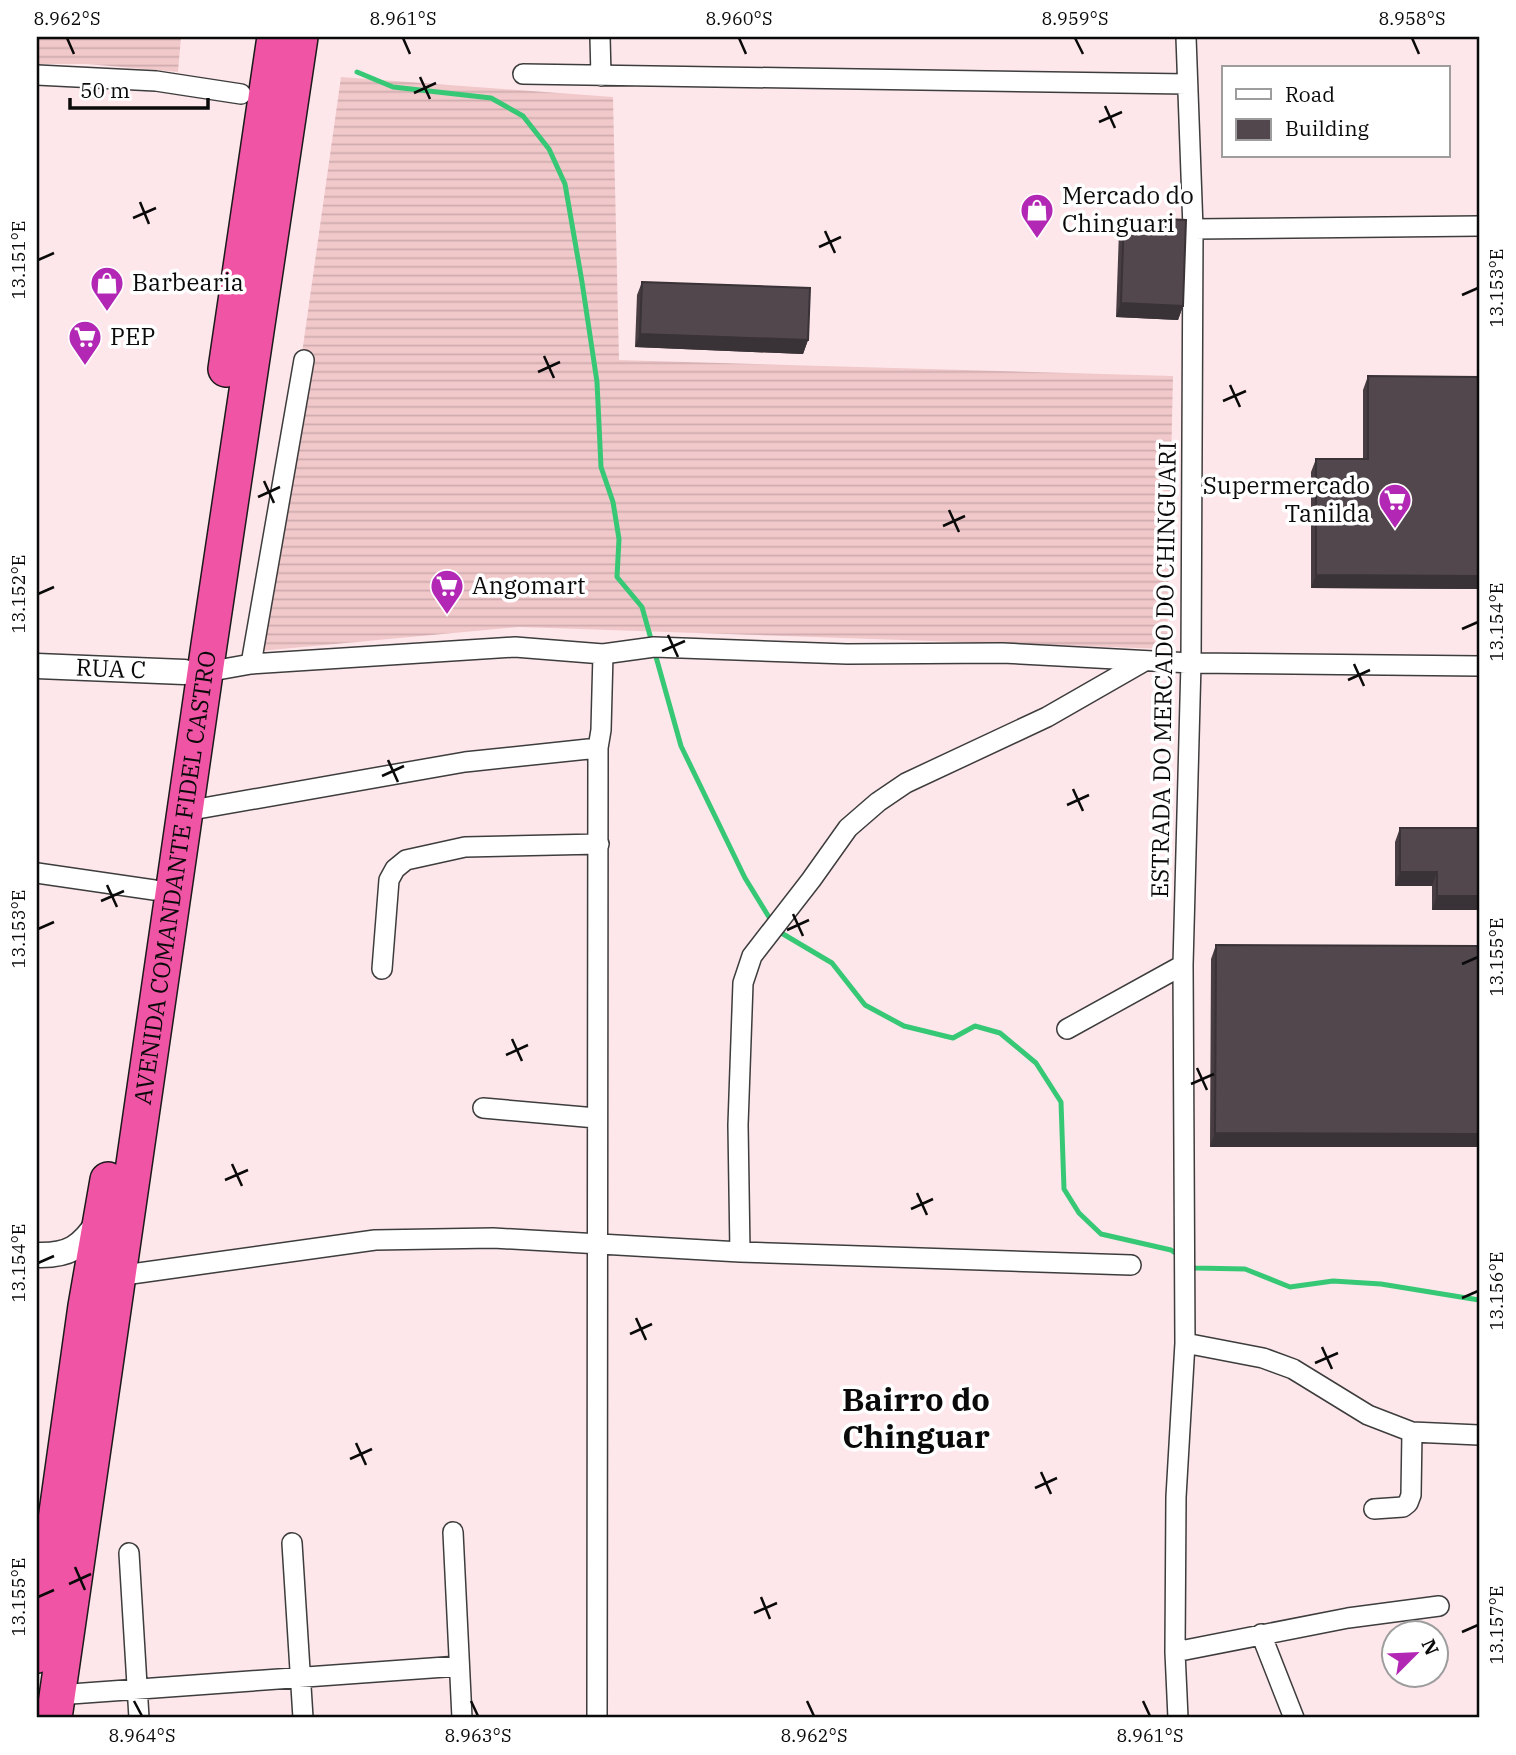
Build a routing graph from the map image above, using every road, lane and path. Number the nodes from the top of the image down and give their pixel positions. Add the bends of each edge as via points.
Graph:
1 (275, 37) edge
2 (300, 37) edge
3 (600, 37) edge
4 (1186, 37) edge
5 (523, 74) dead end
6 (37, 75) edge
7 (601, 76) junction
8 (1187, 84) junction
9 (241, 94) dead end
10 (1479, 226) edge
11 (1193, 229) junction
12 (304, 360) dead end
13 (603, 654) junction
14 (1144, 661) junction
15 (1191, 663) junction
16 (251, 664) junction
17 (37, 666) edge
18 (1479, 666) edge
19 (195, 672) junction
20 (598, 748) junction
21 (186, 811) junction
22 (599, 844) junction
23 (37, 873) edge
24 (153, 890) junction
25 (1183, 965) junction
26 (382, 969) dead end
27 (1066, 1029) dead end
28 (483, 1108) dead end
29 (596, 1118) junction
30 (102, 1216) junction
31 (596, 1246) junction
32 (740, 1252) junction
33 (44, 1256) edge
34 (1131, 1265) dead end
35 (117, 1276) junction
36 (86, 1306) junction
37 (1185, 1343) junction
38 (1412, 1432) junction
39 (1479, 1435) edge
40 (1374, 1509) dead end
41 (453, 1532) dead end
42 (292, 1543) dead end
43 (129, 1553) dead end
44 (44, 1558) edge
45 (1439, 1606) dead end
46 (1261, 1634) junction
47 (1175, 1652) junction
48 (37, 1655) edge
49 (460, 1667) junction
50 (300, 1677) junction
51 (137, 1688) junction
52 (55, 1706) edge
53 (139, 1718) edge
54 (303, 1718) edge
55 (462, 1718) edge
56 (597, 1718) edge
57 (1178, 1718) edge
58 (1294, 1718) edge

1 - 19 highway, AVENIDA COMANDANTE FIDEL CASTRO
2 - 19 highway, AVENIDA COMANDANTE FIDEL CASTRO
3 - 7 street
4 - 8 street, ESTRADA DO MERCADO DO CHINGUARI
5 - 7 street
6 - 9 street via 156,81
7 - 8 street
8 - 11 street, ESTRADA DO MERCADO DO CHINGUARI
10 - 11 street
11 - 15 street, ESTRADA DO MERCADO DO CHINGUARI
12 - 16 street
13 - 14 street via 654,647 847,654 1002,653
13 - 16 street via 515,648
13 - 20 street
14 - 15 street
14 - 32 street via 1047,717 906,783 878,802 848,828 752,956 743,983
15 - 18 street
15 - 25 street, ESTRADA DO MERCADO DO CHINGUARI
16 - 19 street
17 - 19 street, RUA C
19 - 21 highway, AVENIDA COMANDANTE FIDEL CASTRO
19 - 24 highway, AVENIDA COMANDANTE FIDEL CASTRO
20 - 21 street via 465,762
20 - 22 street
21 - 35 highway, AVENIDA COMANDANTE FIDEL CASTRO
22 - 26 street via 465,847 406,860 389,880
22 - 29 street
23 - 24 street
24 - 30 highway, AVENIDA COMANDANTE FIDEL CASTRO
25 - 27 street
25 - 37 street, ESTRADA DO MERCADO DO CHINGUARI
28 - 29 street
29 - 31 street
30 - 33 street via 77,1246
30 - 36 highway, AVENIDA COMANDANTE FIDEL CASTRO
31 - 32 street
31 - 35 street via 493,1238 375,1240
31 - 56 street
32 - 34 street
33 - 36 street via 64,1260 77,1270
35 - 52 highway, AVENIDA COMANDANTE FIDEL CASTRO
36 - 44 highway, AVENIDA COMANDANTE FIDEL CASTRO
37 - 38 street via 1263,1358 1293,1369 1368,1415
37 - 47 street, ESTRADA DO MERCADO DO CHINGUARI via 1176,1497
38 - 39 street
38 - 40 street via 1408,1503
41 - 49 street
42 - 50 street
43 - 51 street
44 - 48 highway, AVENIDA COMANDANTE FIDEL CASTRO
45 - 46 street
46 - 47 street
46 - 58 street
47 - 57 street, ESTRADA DO MERCADO DO CHINGUARI
49 - 50 street
49 - 55 street
50 - 51 street
50 - 54 street
51 - 52 street
51 - 53 street

